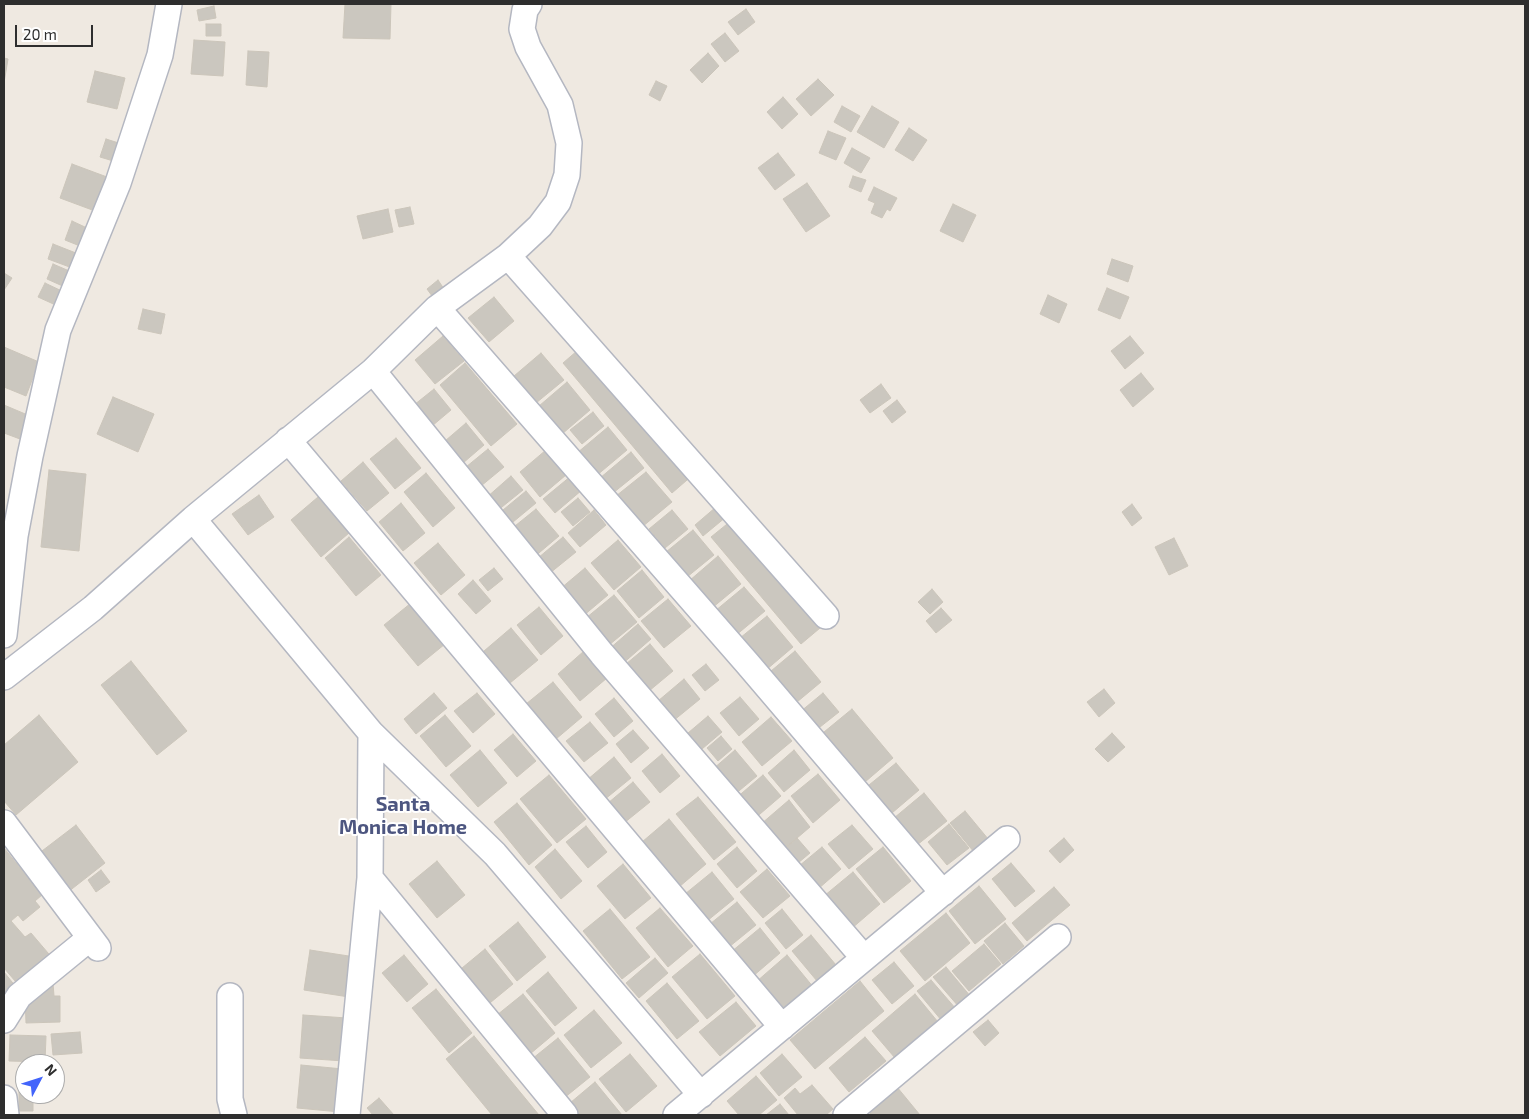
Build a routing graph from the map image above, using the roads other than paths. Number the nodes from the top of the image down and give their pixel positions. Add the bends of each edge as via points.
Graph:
1 (169, 4) edge
2 (529, 4) edge
3 (508, 256) junction
4 (437, 308) junction
5 (373, 372) junction
6 (288, 440) junction
7 (193, 519) junction
8 (826, 616) dead end
9 (4, 635) edge
10 (4, 676) edge
11 (371, 733) junction
12 (4, 823) edge
13 (1007, 839) dead end
14 (370, 878) junction
15 (943, 893) junction
16 (1058, 937) dead end
17 (864, 958) junction
18 (230, 996) dead end
19 (4, 1020) edge
20 (782, 1027) junction
21 (701, 1095) junction
22 (4, 1098) edge
23 (6, 1115) edge
24 (234, 1115) edge
25 (347, 1115) edge
26 (565, 1115) edge
27 (676, 1115) edge
28 (846, 1115) edge

1 - 9 street via 160,55 118,183 58,330 15,536
2 - 3 street via 522,29 528,47 560,105 570,143 567,175 558,202 540,226
3 - 4 street
3 - 8 street
4 - 5 street
4 - 15 street
5 - 6 street
5 - 17 street via 602,654
6 - 7 street
6 - 20 street
7 - 10 street via 93,608
7 - 11 street
11 - 14 street
11 - 21 street via 495,854
12 - 19 street via 94,943 19,996
13 - 15 street
14 - 25 street
14 - 26 street
15 - 17 street
16 - 28 street
17 - 20 street
18 - 24 street via 230,1099
20 - 21 street
21 - 27 street
22 - 23 street

